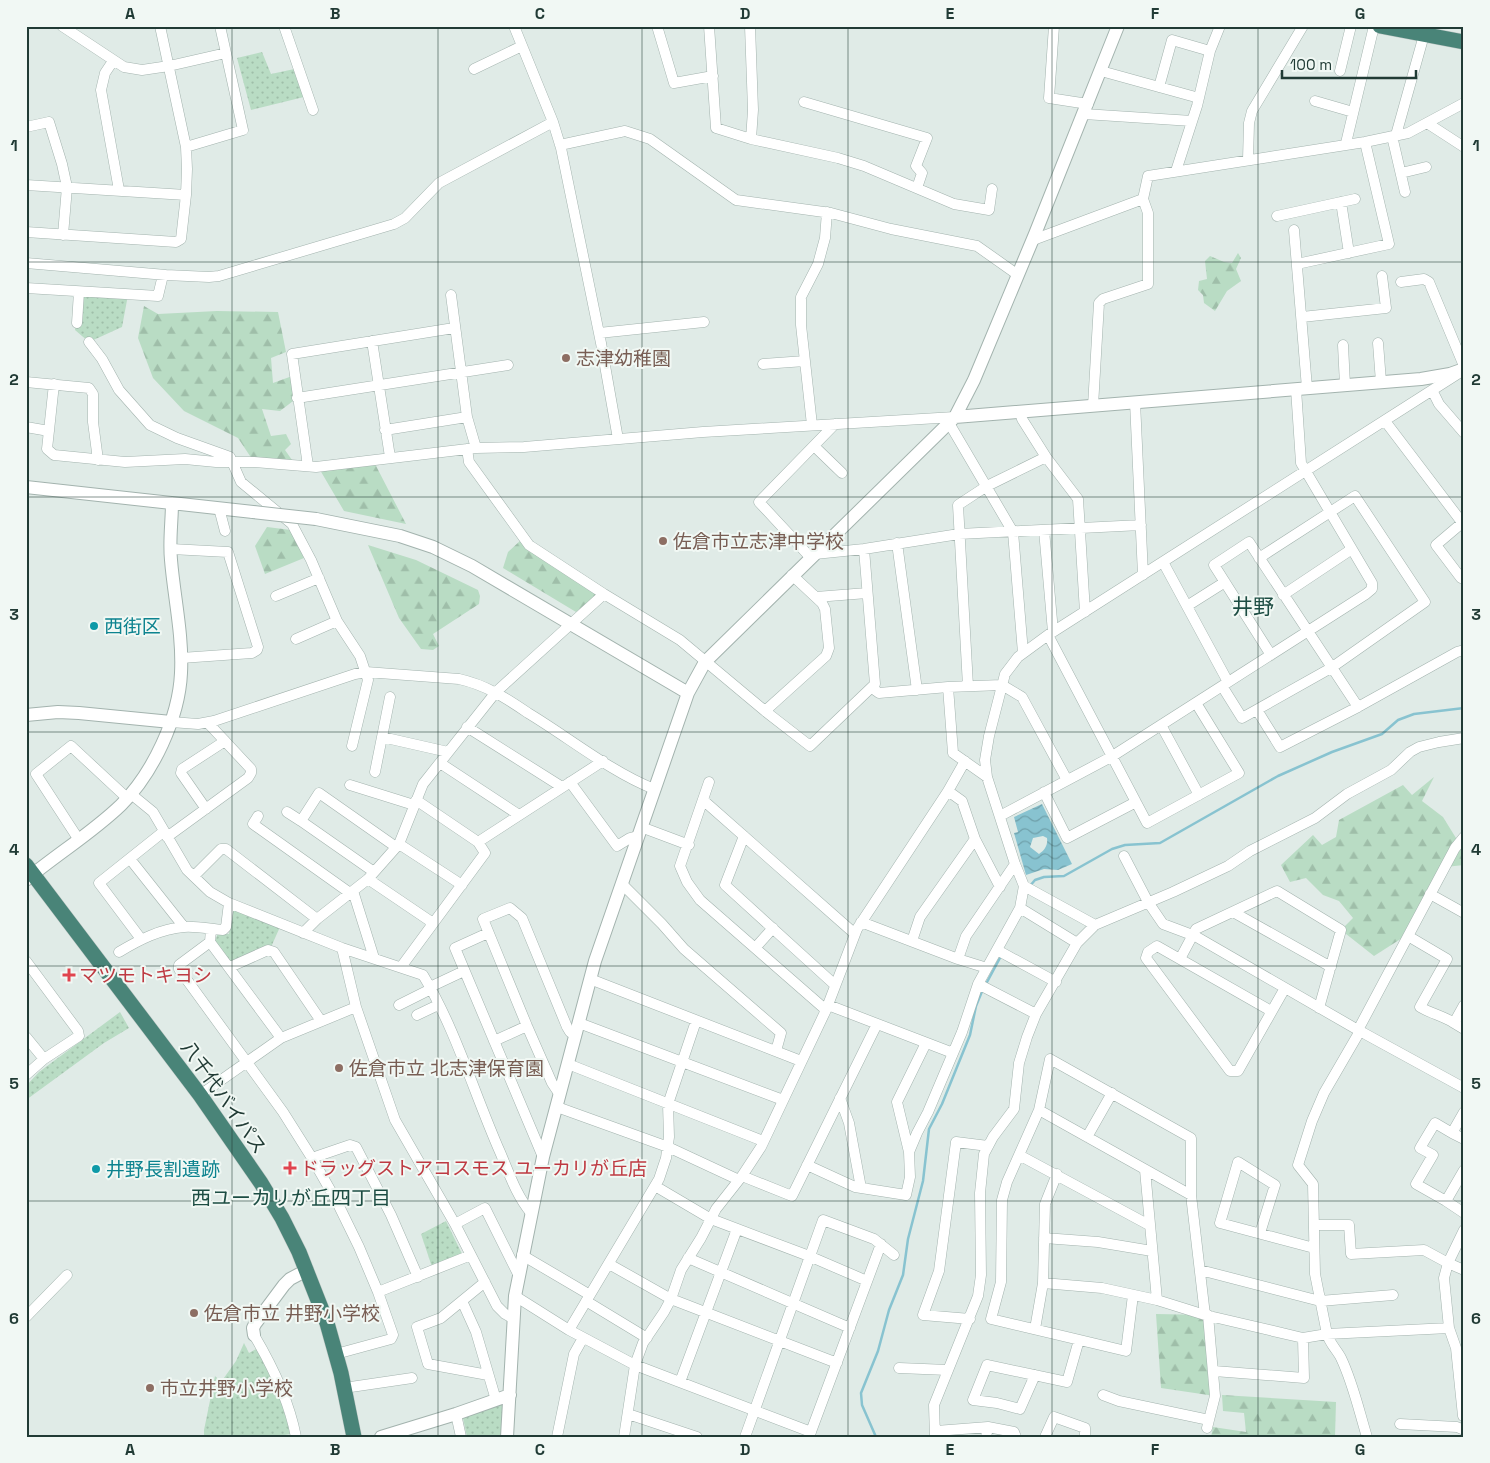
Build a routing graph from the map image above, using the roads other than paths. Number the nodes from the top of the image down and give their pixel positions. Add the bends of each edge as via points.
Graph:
1 (62, 26) edge
2 (160, 26) edge
3 (220, 26) edge
4 (284, 26) edge
5 (514, 26) edge
6 (657, 26) edge
7 (709, 26) edge
8 (750, 26) edge
9 (1054, 26) edge
10 (1118, 26) edge
11 (1220, 26) edge
12 (1303, 26) edge
13 (1351, 26) edge
14 (1374, 26) edge
15 (1380, 26) edge
16 (1424, 35) junction
17 (1464, 42) edge
18 (522, 46) junction
19 (1210, 51) junction
20 (226, 53) junction
21 (114, 61) junction
22 (168, 66) junction
23 (474, 68) dead end
24 (1101, 71) junction
25 (1340, 71) dead end
26 (712, 76) junction
27 (1159, 87) junction
28 (1199, 98) junction
29 (1315, 101) dead end
30 (804, 102) dead end
31 (1464, 103) edge
32 (1086, 109) junction
33 (313, 110) dead end
34 (1353, 112) junction
35 (1192, 120) junction
36 (553, 122) junction
37 (1426, 123) junction
38 (26, 128) edge
39 (1394, 136) junction
40 (751, 140) junction
41 (1364, 142) junction
42 (1346, 143) junction
43 (560, 145) junction
44 (186, 147) junction
45 (1464, 147) edge
46 (1248, 160) junction
47 (1426, 167) dead end
48 (1176, 171) junction
49 (1400, 173) junction
50 (26, 185) edge
51 (67, 187) junction
52 (917, 188) junction
53 (992, 189) dead end
54 (119, 190) junction
55 (1405, 192) dead end
56 (186, 195) junction
57 (1143, 199) junction
58 (1355, 199) dead end
59 (1341, 202) junction
60 (827, 212) junction
61 (1277, 216) dead end
62 (1294, 230) dead end
63 (26, 232) edge
64 (63, 235) junction
65 (1033, 240) junction
66 (1349, 253) junction
67 (26, 263) edge
68 (1297, 264) junction
69 (163, 275) junction
70 (1018, 275) junction
71 (1382, 276) dead end
72 (1401, 282) dead end
73 (26, 288) edge
74 (79, 292) junction
75 (451, 296) dead end
76 (1302, 317) junction
77 (704, 322) dead end
78 (77, 323) dead end
79 (454, 328) junction
80 (599, 333) junction
81 (372, 341) junction
82 (89, 342) dead end
83 (1378, 343) dead end
84 (1343, 344) dead end
85 (805, 361) junction
86 (508, 364) dead end
87 (762, 364) dead end
88 (1464, 368) edge
89 (460, 373) junction
90 (26, 382) edge
91 (1381, 382) junction
92 (54, 384) junction
93 (378, 385) junction
94 (1345, 385) junction
95 (1302, 389) junction
96 (1432, 390) junction
97 (297, 398) junction
98 (1135, 402) junction
99 (1094, 406) junction
100 (1020, 412) junction
101 (467, 417) junction
102 (952, 420) junction
103 (1385, 420) junction
104 (835, 424) junction
105 (812, 425) junction
106 (26, 428) edge
107 (49, 430) junction
108 (386, 430) junction
109 (1464, 433) edge
110 (618, 439) junction
111 (814, 446) junction
112 (472, 449) junction
113 (390, 457) junction
114 (1046, 457) junction
115 (98, 460) junction
116 (233, 463) junction
117 (308, 466) junction
118 (1306, 471) junction
119 (842, 473) dead end
120 (987, 486) junction
121 (26, 487) edge
122 (172, 503) junction
123 (219, 508) junction
124 (1329, 511) junction
125 (1141, 524) junction
126 (1463, 524) edge
127 (1080, 529) junction
128 (1044, 530) junction
129 (225, 531) dead end
130 (1013, 532) junction
131 (959, 534) junction
132 (897, 543) junction
133 (864, 548) junction
134 (1352, 549) junction
135 (171, 550) junction
136 (813, 556) junction
137 (1259, 558) junction
138 (1162, 562) junction
139 (792, 575) junction
140 (1143, 575) junction
141 (1464, 576) edge
142 (319, 578) junction
143 (1225, 582) junction
144 (868, 592) junction
145 (604, 594) junction
146 (1283, 595) junction
147 (276, 596) dead end
148 (816, 598) junction
149 (1187, 606) junction
150 (1085, 612) junction
151 (336, 621) junction
152 (571, 624) junction
153 (1307, 632) junction
154 (1050, 634) junction
155 (296, 639) dead end
156 (1464, 650) edge
157 (1023, 653) junction
158 (1271, 655) junction
159 (181, 658) junction
160 (705, 662) junction
161 (1332, 668) junction
162 (366, 672) junction
163 (1225, 684) junction
164 (1002, 685) junction
165 (968, 686) junction
166 (948, 687) junction
167 (872, 688) junction
168 (917, 690) junction
169 (496, 692) junction
170 (688, 693) junction
171 (390, 697) dead end
172 (1196, 703) junction
173 (1358, 707) junction
174 (765, 710) junction
175 (1257, 710) junction
176 (26, 715) edge
177 (171, 722) junction
178 (208, 723) junction
179 (1161, 725) junction
180 (467, 727) junction
181 (382, 737) junction
182 (1464, 738) edge
183 (225, 741) junction
184 (352, 746) dead end
185 (448, 752) junction
186 (1111, 757) junction
187 (603, 761) junction
188 (964, 761) junction
189 (440, 763) junction
190 (375, 772) dead end
191 (987, 777) junction
192 (1067, 780) junction
193 (709, 782) dead end
194 (566, 784) junction
195 (350, 786) dead end
196 (654, 789) junction
197 (948, 791) junction
198 (1044, 792) junction
199 (1199, 795) junction
200 (129, 796) junction
201 (703, 800) junction
202 (416, 802) junction
203 (1136, 802) junction
204 (206, 809) junction
205 (287, 812) dead end
206 (519, 815) junction
207 (258, 816) dead end
208 (1000, 816) junction
209 (301, 821) junction
210 (640, 832) junction
211 (165, 834) junction
212 (744, 836) junction
213 (1464, 837) edge
214 (975, 839) junction
215 (80, 840) junction
216 (478, 842) junction
217 (689, 845) junction
218 (398, 846) junction
219 (1124, 856) dead end
220 (130, 859) junction
221 (1015, 864) junction
222 (28, 873) edge
223 (371, 875) junction
224 (194, 876) junction
225 (622, 884) junction
226 (462, 885) junction
227 (1024, 886) junction
228 (1000, 887) junction
229 (352, 892) junction
230 (1430, 894) junction
231 (1148, 902) junction
232 (229, 903) junction
233 (1020, 908) junction
234 (1233, 912) junction
235 (1464, 913) edge
236 (317, 919) junction
237 (861, 922) junction
238 (433, 923) junction
239 (1095, 925) junction
240 (184, 927) junction
241 (772, 928) junction
242 (211, 929) junction
243 (303, 933) junction
244 (488, 933) junction
245 (855, 934) junction
246 (1192, 935) junction
247 (1408, 936) junction
248 (141, 939) junction
249 (210, 942) junction
250 (912, 942) junction
251 (1078, 943) junction
252 (342, 948) junction
253 (755, 948) junction
254 (997, 950) junction
255 (119, 952) dead end
256 (374, 958) junction
257 (958, 959) junction
258 (1180, 959) junction
259 (26, 961) edge
260 (230, 967) junction
261 (401, 967) junction
262 (1331, 967) junction
263 (986, 968) junction
264 (464, 971) junction
265 (590, 979) junction
266 (1056, 982) junction
267 (978, 984) junction
268 (835, 986) junction
269 (430, 988) junction
270 (1285, 988) junction
271 (398, 1005) dead end
272 (438, 1005) junction
273 (1464, 1005) edge
274 (356, 1007) junction
275 (827, 1008) junction
276 (1319, 1008) junction
277 (1271, 1012) junction
278 (1036, 1014) junction
279 (417, 1015) dead end
280 (696, 1020) junction
281 (321, 1021) junction
282 (1454, 1023) junction
283 (877, 1024) junction
284 (527, 1026) junction
285 (577, 1029) junction
286 (1464, 1029) edge
287 (1359, 1030) junction
288 (26, 1036) edge
289 (282, 1038) junction
290 (494, 1041) junction
291 (926, 1043) junction
292 (776, 1051) junction
293 (953, 1053) junction
294 (44, 1059) junction
295 (682, 1061) junction
296 (802, 1061) junction
297 (246, 1062) junction
298 (568, 1064) junction
299 (26, 1076) edge
300 (1464, 1088) edge
301 (1112, 1093) junction
302 (200, 1095) junction
303 (840, 1098) junction
304 (783, 1100) junction
305 (558, 1101) junction
306 (668, 1104) junction
307 (1039, 1110) junction
308 (1464, 1112) edge
309 (1452, 1133) junction
310 (1087, 1137) junction
311 (1464, 1139) edge
312 (763, 1141) junction
313 (988, 1146) junction
314 (668, 1147) junction
315 (909, 1152) junction
316 (1019, 1155) junction
317 (542, 1157) junction
318 (312, 1158) junction
319 (807, 1165) junction
320 (1145, 1170) junction
321 (1464, 1170) edge
322 (1057, 1174) junction
323 (740, 1178) junction
324 (655, 1186) junction
325 (861, 1188) junction
326 (1191, 1195) junction
327 (1446, 1201) junction
328 (531, 1213) junction
329 (1464, 1213) edge
330 (711, 1219) junction
331 (454, 1224) junction
332 (1149, 1225) junction
333 (1314, 1225) junction
334 (737, 1229) junction
335 (1464, 1230) edge
336 (1260, 1233) junction
337 (1044, 1238) junction
338 (881, 1244) junction
339 (1314, 1248) junction
340 (1152, 1251) junction
341 (471, 1255) junction
342 (522, 1255) junction
343 (894, 1255) dead end
344 (809, 1256) junction
345 (688, 1258) junction
346 (1448, 1263) junction
347 (609, 1264) junction
348 (307, 1270) junction
349 (1200, 1270) junction
350 (1464, 1270) edge
351 (721, 1273) junction
352 (67, 1275) dead end
353 (519, 1276) junction
354 (418, 1277) junction
355 (867, 1281) junction
356 (485, 1282) junction
357 (1043, 1283) junction
358 (378, 1292) junction
359 (1133, 1295) junction
360 (1392, 1295) dead end
361 (515, 1296) junction
362 (588, 1298) junction
363 (462, 1300) junction
364 (671, 1300) junction
365 (1157, 1300) junction
366 (1320, 1301) junction
367 (793, 1303) junction
368 (706, 1313) junction
369 (1207, 1315) junction
370 (26, 1317) edge
371 (514, 1319) junction
372 (970, 1319) junction
373 (850, 1328) junction
374 (1449, 1328) junction
375 (1035, 1329) junction
376 (569, 1330) junction
377 (1327, 1334) junction
378 (254, 1335) joint
379 (583, 1338) junction
380 (647, 1338) junction
381 (1303, 1338) junction
382 (1079, 1340) junction
383 (779, 1341) junction
384 (336, 1354) junction
385 (837, 1363) junction
386 (634, 1365) junction
387 (899, 1368) dead end
388 (948, 1370) junction
389 (1214, 1371) junction
390 (488, 1375) junction
391 (1035, 1375) junction
392 (412, 1378) dead end
393 (680, 1382) junction
394 (344, 1388) junction
395 (510, 1395) junction
396 (1103, 1395) dead end
397 (496, 1400) junction
398 (755, 1411) junction
399 (456, 1414) junction
400 (628, 1414) junction
401 (1464, 1416) edge
402 (1400, 1424) dead end
403 (1460, 1428) edge
404 (987, 1432) edge
405 (935, 1434) edge
406 (810, 1435) edge
407 (296, 1437) edge
408 (354, 1437) edge
409 (381, 1437) edge
410 (461, 1437) edge
411 (507, 1437) edge
412 (557, 1437) edge
413 (624, 1437) edge
414 (697, 1437) edge
415 (745, 1437) edge
416 (1016, 1437) edge
417 (1044, 1437) edge
418 (1085, 1437) edge
419 (1367, 1437) edge
420 (1451, 1437) edge

1 - 21 street
2 - 22 street
3 - 20 street
4 - 33 street
5 - 18 street
6 - 26 street via 674,83
7 - 26 street
8 - 40 street
9 - 32 street via 1049,98
10 - 24 street
11 - 19 street
12 - 46 street via 1252,111 1248,123
13 - 25 street
14 - 34 street
15 - 16 highway
16 - 17 highway
16 - 39 street
18 - 23 street
18 - 36 street
19 - 27 street via 1172,40
19 - 28 street
20 - 22 street
20 - 44 street via 243,130
21 - 22 street via 124,67 142,70
21 - 54 street via 105,73 101,90
22 - 44 street
24 - 27 street
24 - 32 street
26 - 40 street via 716,128
27 - 28 street
28 - 35 street
29 - 34 street
30 - 52 street via 927,138 916,166 922,174
31 - 37 street
32 - 35 street
32 - 65 street
34 - 42 street
35 - 48 street
36 - 43 street
36 - 69 street via 439,183 405,218 394,224 219,276
37 - 39 street
37 - 45 street
38 - 51 street via 49,122
39 - 41 street
39 - 49 street
40 - 52 street via 838,158
41 - 42 street
41 - 66 street via 1389,244
42 - 46 street
43 - 60 street via 624,131 650,140 736,200
43 - 80 street
44 - 56 street
46 - 48 street
47 - 49 street
48 - 57 street via 1148,176
49 - 55 street
50 - 51 street
51 - 54 street
51 - 64 street
52 - 53 street via 954,204 989,210
54 - 56 street
56 - 64 street via 181,239 176,242
57 - 65 street
57 - 99 street via 1148,213 1148,284 1099,303
58 - 59 street
59 - 61 street
59 - 66 street
60 - 70 street via 977,246
60 - 85 street via 818,264 801,297
62 - 68 street
63 - 64 street
65 - 70 street
66 - 68 street
67 - 69 street
68 - 76 street
69 - 74 street via 158,296
70 - 102 street via 974,380
71 - 76 street via 1386,308
72 - 88 street via 1424,279 1430,282
73 - 74 street
74 - 78 street
75 - 79 street
76 - 95 street
77 - 80 street
79 - 81 street
79 - 89 street
80 - 110 street
81 - 93 street
81 - 97 street via 292,354
82 - 116 street via 119,390 150,425 228,456
83 - 91 street
84 - 94 street
85 - 87 street
85 - 105 street
86 - 89 street
88 - 91 street via 1421,379
88 - 96 street
89 - 93 street
89 - 101 street
90 - 92 street
91 - 94 street
92 - 107 street
92 - 115 street via 89,388 93,394
93 - 97 street
93 - 108 street
94 - 95 street
95 - 98 street
95 - 118 street via 1301,463
96 - 103 street
96 - 109 street via 1439,404
97 - 117 street
98 - 99 street
98 - 125 street
99 - 100 street
100 - 102 street
100 - 114 street
101 - 108 street
101 - 112 street
102 - 104 street
102 - 120 street
102 - 136 street
103 - 118 street
103 - 126 street
104 - 105 street
104 - 111 street
105 - 110 street
106 - 107 street
107 - 115 street via 47,449 54,455
108 - 113 street
110 - 112 street
111 - 119 street
111 - 136 street via 759,502
112 - 113 street
112 - 145 street via 470,462 529,545
113 - 117 street
114 - 120 street
114 - 127 street via 1078,499
115 - 116 street via 185,459
116 - 117 street
116 - 142 street via 241,482 292,524
118 - 124 street
118 - 138 street
120 - 130 street
120 - 131 street via 958,505
121 - 122 street
122 - 123 street
122 - 135 street
123 - 129 street
123 - 152 street, bridge via 316,519 400,536 433,547 472,566
124 - 134 street
124 - 137 street
124 - 161 street via 1355,496 1426,602
125 - 127 street
125 - 140 street
126 - 141 street via 1436,545 1461,578
127 - 128 street
127 - 150 street
128 - 130 street
128 - 154 street
130 - 131 street
130 - 157 street
131 - 132 street
131 - 165 street
132 - 133 street
132 - 168 street
133 - 136 street
133 - 144 street
134 - 146 street
134 - 153 street via 1372,582 1372,589
135 - 159 street
135 - 159 street via 228,552 258,647 252,653
136 - 139 street
137 - 143 street via 1249,542 1214,565
137 - 146 street
138 - 140 street
138 - 149 street
139 - 148 street
139 - 160 street
140 - 150 street
142 - 147 street
142 - 151 street
143 - 149 street
143 - 158 street
144 - 148 street
144 - 167 street via 875,684
145 - 152 street
145 - 160 street via 680,640
146 - 153 street
148 - 174 street via 825,609 829,648 826,656
149 - 163 street
150 - 154 street
151 - 155 street
151 - 162 street via 360,656
152 - 169 street
152 - 170 street
153 - 158 street
153 - 161 street
154 - 157 street
154 - 186 street
156 - 173 street
157 - 164 street via 1005,674
158 - 163 street
159 - 177 street via 180,686
160 - 170 street
160 - 174 street
161 - 173 street
161 - 175 street
162 - 169 street via 459,679
162 - 178 street
162 - 184 street via 368,680
163 - 172 street
163 - 175 street via 1242,718
164 - 165 street
164 - 191 street via 985,760
164 - 192 street via 1022,697
165 - 166 street
166 - 168 street
166 - 188 street via 953,753
167 - 168 street via 879,693
167 - 174 street via 810,746
169 - 180 street
169 - 187 street
170 - 196 street
171 - 181 street
172 - 179 street
172 - 199 street via 1239,773
173 - 175 street via 1280,747
176 - 177 street via 79,713
177 - 178 street
177 - 200 street via 152,763
178 - 183 street
179 - 186 street
179 - 199 street
180 - 185 street
180 - 194 street
181 - 185 street
181 - 190 street
182 - 231 street via 1418,747 1391,770 1346,794 1315,818 1250,851 1228,866
183 - 204 street via 182,769 181,773
183 - 204 street via 251,769 251,773
185 - 189 street
186 - 192 street
186 - 203 street
187 - 194 street
187 - 196 street
188 - 191 street
188 - 197 street
189 - 202 street via 423,784
189 - 206 street
191 - 208 street
192 - 198 street
193 - 201 street
194 - 206 street
194 - 210 street via 617,846
195 - 202 street
196 - 210 street
197 - 214 street via 962,800
197 - 237 street
198 - 203 street via 1067,838
198 - 208 street
199 - 203 street via 1147,823
200 - 211 street via 153,812
200 - 215 street
200 - 215 street via 71,746 36,774
201 - 212 street
201 - 217 street
202 - 216 street
202 - 218 street
204 - 211 street
205 - 209 street
206 - 216 street
207 - 229 street via 253,824
208 - 221 street
209 - 218 street via 319,793
209 - 223 street
210 - 217 street
210 - 225 street
211 - 220 street
211 - 224 street
212 - 241 street via 725,885
212 - 245 street
213 - 230 street
214 - 228 street
214 - 250 street via 920,917
215 - 222 street
216 - 226 street via 485,854
217 - 253 street via 680,866 687,882 700,900
218 - 223 street
218 - 226 street
219 - 231 street
220 - 240 street
220 - 248 street via 99,884
221 - 227 street
221 - 228 street
222 - 302 highway, 八千代バイパス
223 - 229 street
223 - 238 street
224 - 232 street via 210,892
224 - 236 street via 221,849 226,848
225 - 265 street
225 - 292 street via 684,950 781,1033
226 - 238 street
227 - 233 street
227 - 239 street
228 - 257 street via 966,936
229 - 236 street
229 - 256 street
230 - 235 street
230 - 247 street
231 - 239 street
231 - 246 street via 1163,924
232 - 242 street via 226,928
232 - 243 street
233 - 251 street
233 - 254 street
234 - 246 street via 1196,929
234 - 262 street
234 - 262 street via 1277,891 1341,930
236 - 243 street
237 - 245 street
237 - 250 street
238 - 261 street
239 - 251 street
240 - 242 street
240 - 248 street
241 - 253 street
241 - 268 street
242 - 249 street
243 - 252 street
244 - 264 street via 455,948
244 - 284 street
244 - 285 street via 483,919 510,908 522,918 567,1027 570,1032
245 - 268 street
246 - 258 street
246 - 270 street
247 - 282 street via 1447,959 1420,1007
247 - 287 street
248 - 255 street
249 - 260 street
249 - 297 street via 179,965 179,969
250 - 257 street
251 - 266 street
252 - 256 street
252 - 274 street
253 - 275 street
254 - 263 street
254 - 266 street
256 - 261 street
257 - 263 street
258 - 277 street
258 - 277 street via 1157,946 1148,952 1146,958 1230,1071 1238,1071
259 - 294 street via 79,1036
260 - 281 street via 268,950 274,952
260 - 289 street
261 - 269 street via 423,975
262 - 276 street
263 - 267 street
264 - 269 street
264 - 290 street
265 - 280 street
265 - 285 street
266 - 278 street
267 - 278 street
267 - 293 street
268 - 275 street
269 - 271 street
269 - 272 street
270 - 276 street
270 - 277 street
272 - 279 street
272 - 328 street via 521,1201
273 - 282 street
274 - 281 street
274 - 331 street via 395,1120
275 - 283 street
275 - 296 street
276 - 287 street
278 - 313 street via 1019,1064 1014,1109
280 - 292 street
280 - 295 street
281 - 289 street
282 - 286 street
283 - 291 street
283 - 303 street
284 - 290 street
284 - 305 street
285 - 295 street
285 - 298 street
287 - 300 street
287 - 333 street via 1324,1093 1298,1165 1313,1184
288 - 294 street
289 - 297 street
290 - 317 street
291 - 293 street
291 - 315 street via 897,1102
292 - 296 street
293 - 315 street
294 - 299 street
295 - 304 street
295 - 306 street
296 - 304 street
297 - 302 street
297 - 318 street
298 - 305 street
298 - 306 street
301 - 307 street via 1050,1059
301 - 310 street
301 - 326 street via 1191,1138
302 - 348 highway, 八千代バイパス via 274,1204
303 - 319 street
303 - 325 street via 849,1123
304 - 312 street
305 - 314 street
305 - 317 street
306 - 312 street
306 - 314 street
307 - 310 street
307 - 316 street
308 - 309 street
309 - 311 street
309 - 327 street via 1435,1123 1420,1148 1433,1155 1416,1184
310 - 320 street
312 - 323 street
313 - 372 street via 984,1154 980,1193 981,1275
313 - 372 street via 956,1142 939,1271 923,1315
314 - 323 street
314 - 324 street
315 - 325 street via 910,1177 906,1195
316 - 322 street
316 - 375 street via 1002,1200 1001,1282 991,1319
317 - 328 street
318 - 354 street via 350,1144 356,1147
318 - 358 street via 337,1202
319 - 323 street via 792,1196
319 - 325 street
320 - 326 street
320 - 332 street
321 - 327 street
322 - 332 street
322 - 337 street via 1045,1204
323 - 330 street
324 - 330 street
324 - 347 street
326 - 349 street
327 - 329 street
328 - 342 street
330 - 334 street
330 - 345 street
331 - 341 street
331 - 353 street via 485,1208
332 - 340 street
333 - 339 street
333 - 346 street via 1349,1225 1351,1254 1424,1250
334 - 344 street
334 - 351 street
335 - 346 street
336 - 336 street via 1220,1223 1238,1162 1275,1185
336 - 339 street
337 - 340 street
337 - 357 street
338 - 343 street
338 - 344 street via 823,1220
338 - 355 street
339 - 366 street
340 - 365 street
341 - 354 street
341 - 356 street
342 - 353 street
342 - 362 street
344 - 355 street
344 - 367 street
345 - 351 street
345 - 364 street
346 - 350 street
346 - 374 street via 1444,1278
347 - 362 street
347 - 364 street
348 - 378 street via 284,1285 254,1324
348 - 384 highway, 八千代バイパス
349 - 366 street
349 - 369 street
351 - 367 street
351 - 368 street
352 - 370 street
353 - 361 street
354 - 358 street
355 - 373 street
356 - 363 street
356 - 371 street via 501,1311
357 - 359 street via 1102,1288
357 - 375 street
358 - 384 street via 387,1314 391,1339
359 - 365 street
359 - 382 street via 1126,1351
360 - 366 street
361 - 371 street
361 - 376 street
362 - 376 street
362 - 380 street
363 - 390 street via 476,1332
363 - 390 street via 438,1320 417,1327 428,1364
364 - 368 street
364 - 380 street
365 - 369 street
366 - 377 street
367 - 373 street
367 - 383 street
368 - 383 street
368 - 393 street
369 - 381 street
369 - 389 street
371 - 395 street
372 - 388 street
373 - 385 street
374 - 377 street
374 - 401 street via 1456,1348
375 - 382 street
376 - 379 street
377 - 381 street
377 - 419 street via 1341,1356
378 - 407 street via 281,1387
379 - 386 street
379 - 412 street via 574,1354
380 - 386 street
381 - 389 street via 1304,1378
382 - 391 street via 1067,1382
383 - 385 street
383 - 398 street
384 - 394 highway, 八千代バイパス
385 - 406 street
386 - 393 street
386 - 400 street
387 - 388 street
388 - 405 street via 934,1405
389 - 396 street via 1215,1396 1208,1424
390 - 397 street
391 - 391 street via 1020,1409 973,1400 987,1365
392 - 394 street
393 - 398 street
394 - 408 highway, 八千代バイパス
395 - 397 street
395 - 411 street
397 - 399 street
398 - 406 street
398 - 415 street
399 - 409 street
399 - 410 street
400 - 413 street
400 - 414 street
401 - 403 street
402 - 403 street
403 - 420 street
404 - 405 street
404 - 416 street via 1014,1432
417 - 418 street via 1054,1417 1085,1428

